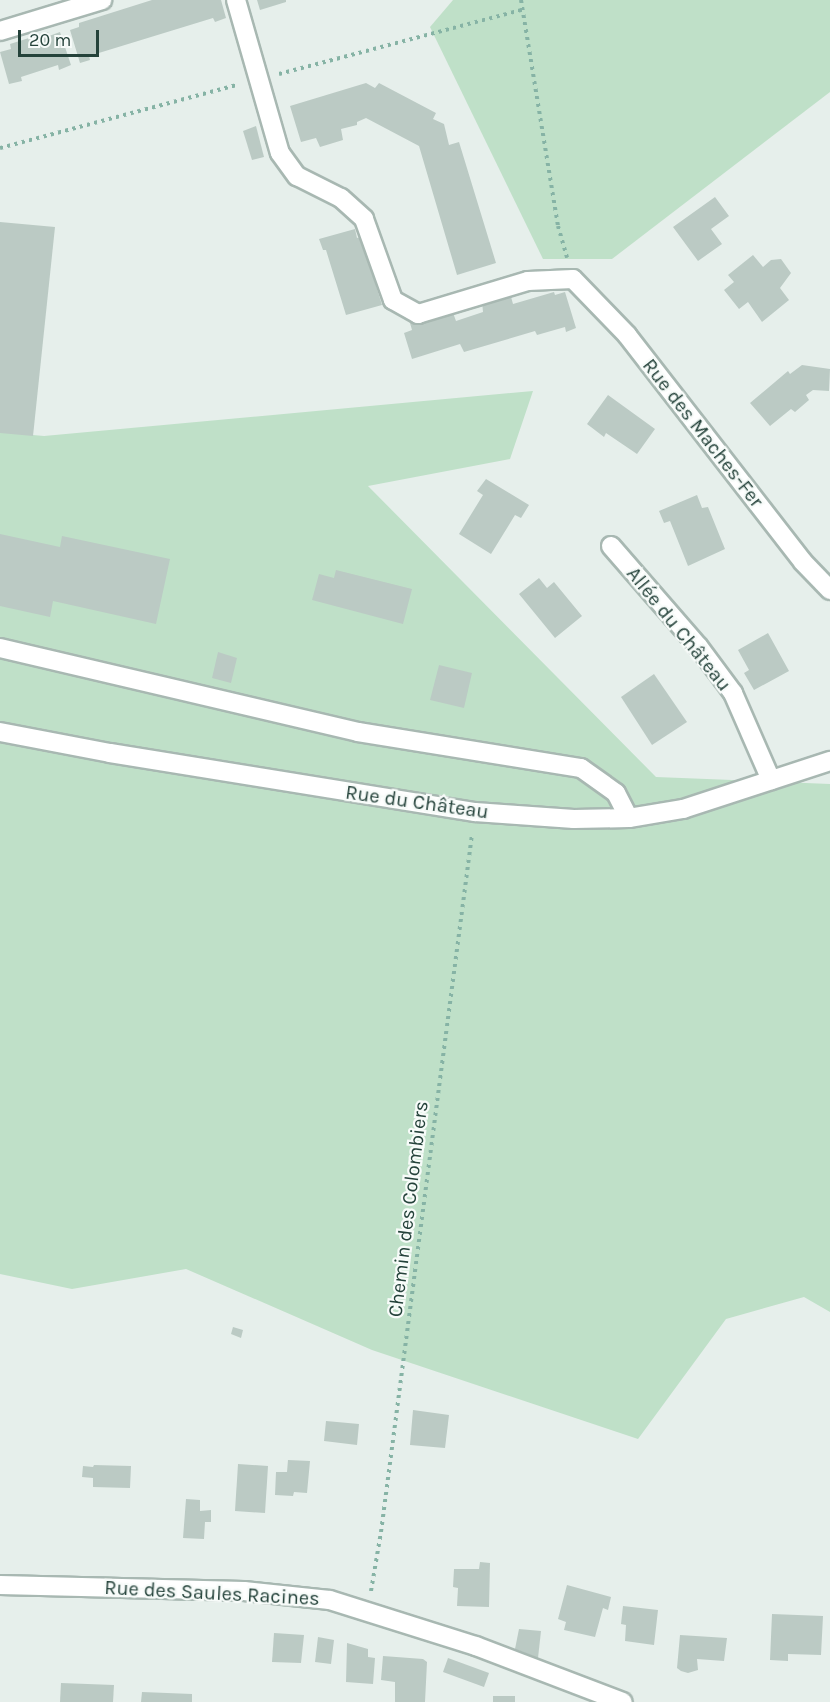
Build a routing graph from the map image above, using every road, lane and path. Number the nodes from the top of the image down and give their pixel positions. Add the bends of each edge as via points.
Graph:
1 (102, 0) edge
2 (236, 0) edge
3 (521, 0) edge
4 (0, 31) edge
5 (573, 279) junction
6 (611, 546) dead end
7 (830, 590) edge
8 (0, 648) edge
9 (0, 732) edge
10 (830, 761) edge
11 (771, 780) junction
12 (475, 812) junction
13 (629, 818) junction
14 (0, 1585) edge
15 (367, 1610) junction
16 (623, 1702) edge

1 - 4 street
2 - 5 street via 280,153 297,176 341,198 364,219 393,300 418,314 528,280
3 - 5 path via 558,226
5 - 7 street, Rue des Maches-Fer via 627,335 803,562
6 - 11 street, Allée du Château via 698,646 733,693
8 - 13 street via 358,732 581,768 616,793
9 - 12 street, Rue du Château
10 - 11 street, Rue du Château
11 - 13 street, Rue du Château via 683,809
12 - 13 street, Rue du Château via 574,819
12 - 15 path, Chemin des Colombiers via 381,1532
14 - 15 street, Rue des Saules Racines via 244,1591 330,1600
15 - 16 street, Rue des Saules Racines

